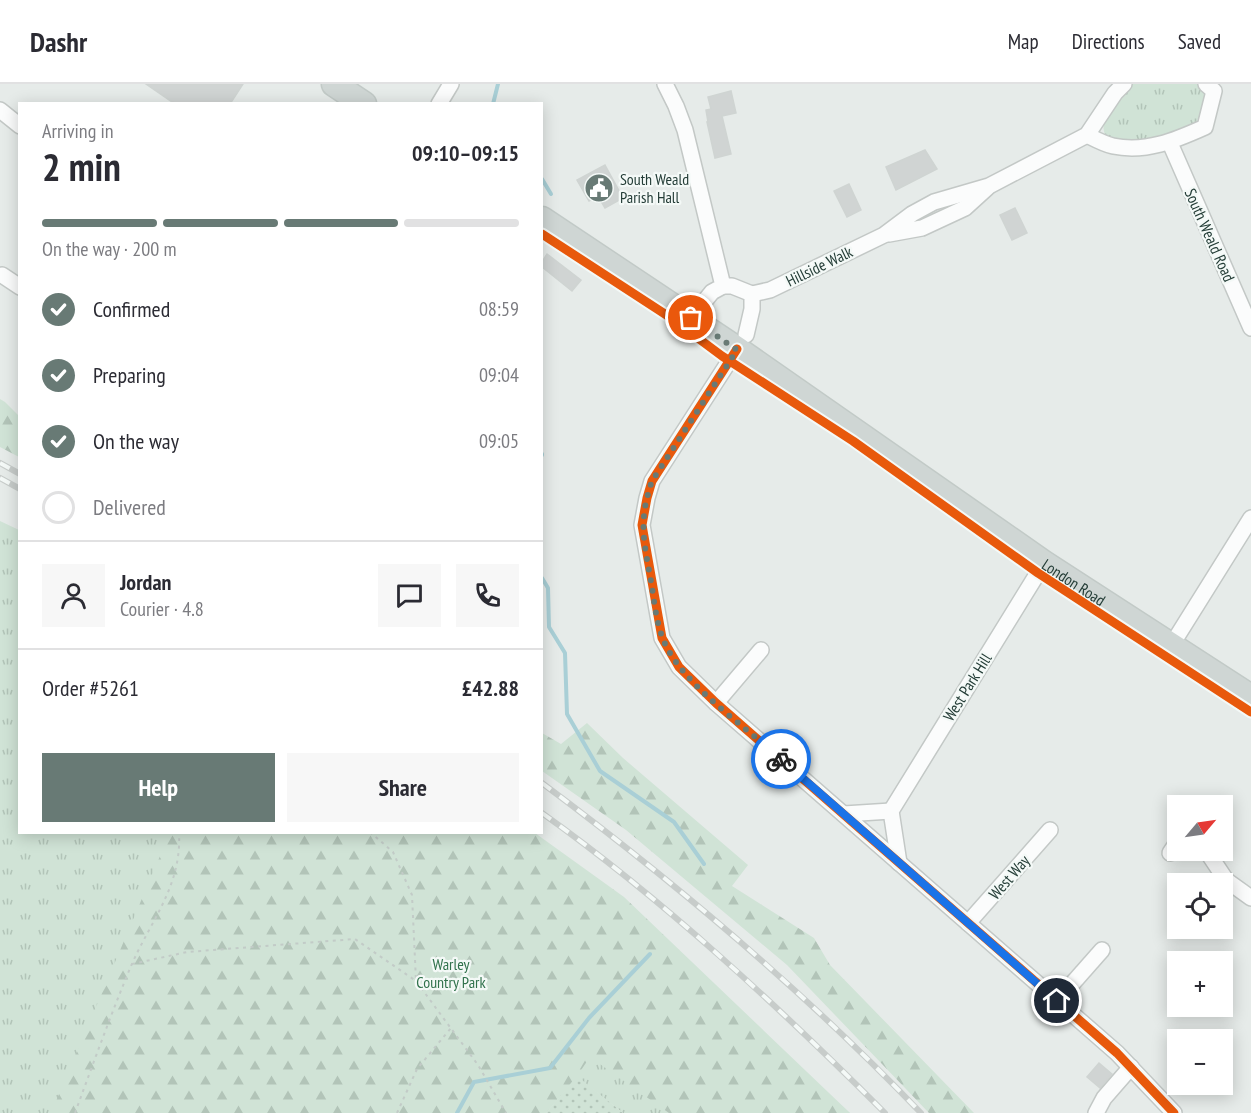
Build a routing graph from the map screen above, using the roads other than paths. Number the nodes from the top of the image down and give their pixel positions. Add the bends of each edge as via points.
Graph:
1 (334, 84) edge
2 (451, 84) edge
3 (666, 84) edge
4 (1124, 84) edge
5 (1213, 86) edge
6 (361, 102) edge
7 (440, 102) edge
8 (0, 110) edge
9 (18, 124) edge
10 (1087, 135) junction
11 (1170, 143) junction
12 (543, 220) edge
13 (1, 276) edge
14 (18, 286) edge
15 (723, 286) junction
16 (752, 294) junction
17 (691, 318) junction
18 (1251, 328) edge
19 (741, 342) junction
20 (1251, 518) edge
21 (1044, 563) junction
22 (1171, 646) junction
23 (762, 650) dead end
24 (1251, 697) edge
25 (716, 703) junction
26 (891, 811) junction
27 (844, 814) junction
28 (1050, 830) dead end
29 (1213, 861) edge
30 (899, 863) junction
31 (1251, 898) edge
32 (968, 924) junction
33 (1102, 950) dead end
34 (1057, 1001) junction
35 (1131, 1067) junction
36 (1096, 1113) edge
37 (1174, 1113) edge

1 - 6 main road
2 - 7 street
3 - 15 street via 685,130
4 - 10 street, Hillside Walk
5 - 11 street via 1205,126
8 - 9 street
10 - 11 street via 1112,146 1136,149
10 - 16 street, Hillside Walk via 989,186 964,208 943,218 921,228 884,235 770,290
11 - 18 street, South Weald Road
12 - 17 main road, London Road
13 - 14 street
15 - 16 street
15 - 17 street via 700,304
16 - 19 street via 752,309
17 - 19 main road, London Road
19 - 21 main road, London Road
19 - 25 street via 652,481 642,525 662,638 679,667
20 - 22 street
21 - 22 main road, London Road
21 - 26 street, West Park Hill
22 - 24 main road, London Road
23 - 25 street
25 - 27 street
26 - 27 street
26 - 30 street
27 - 30 street
28 - 32 street, West Way
29 - 31 street via 1226,880
30 - 32 street
32 - 34 street
33 - 34 street
34 - 35 street
35 - 36 street
35 - 37 street

